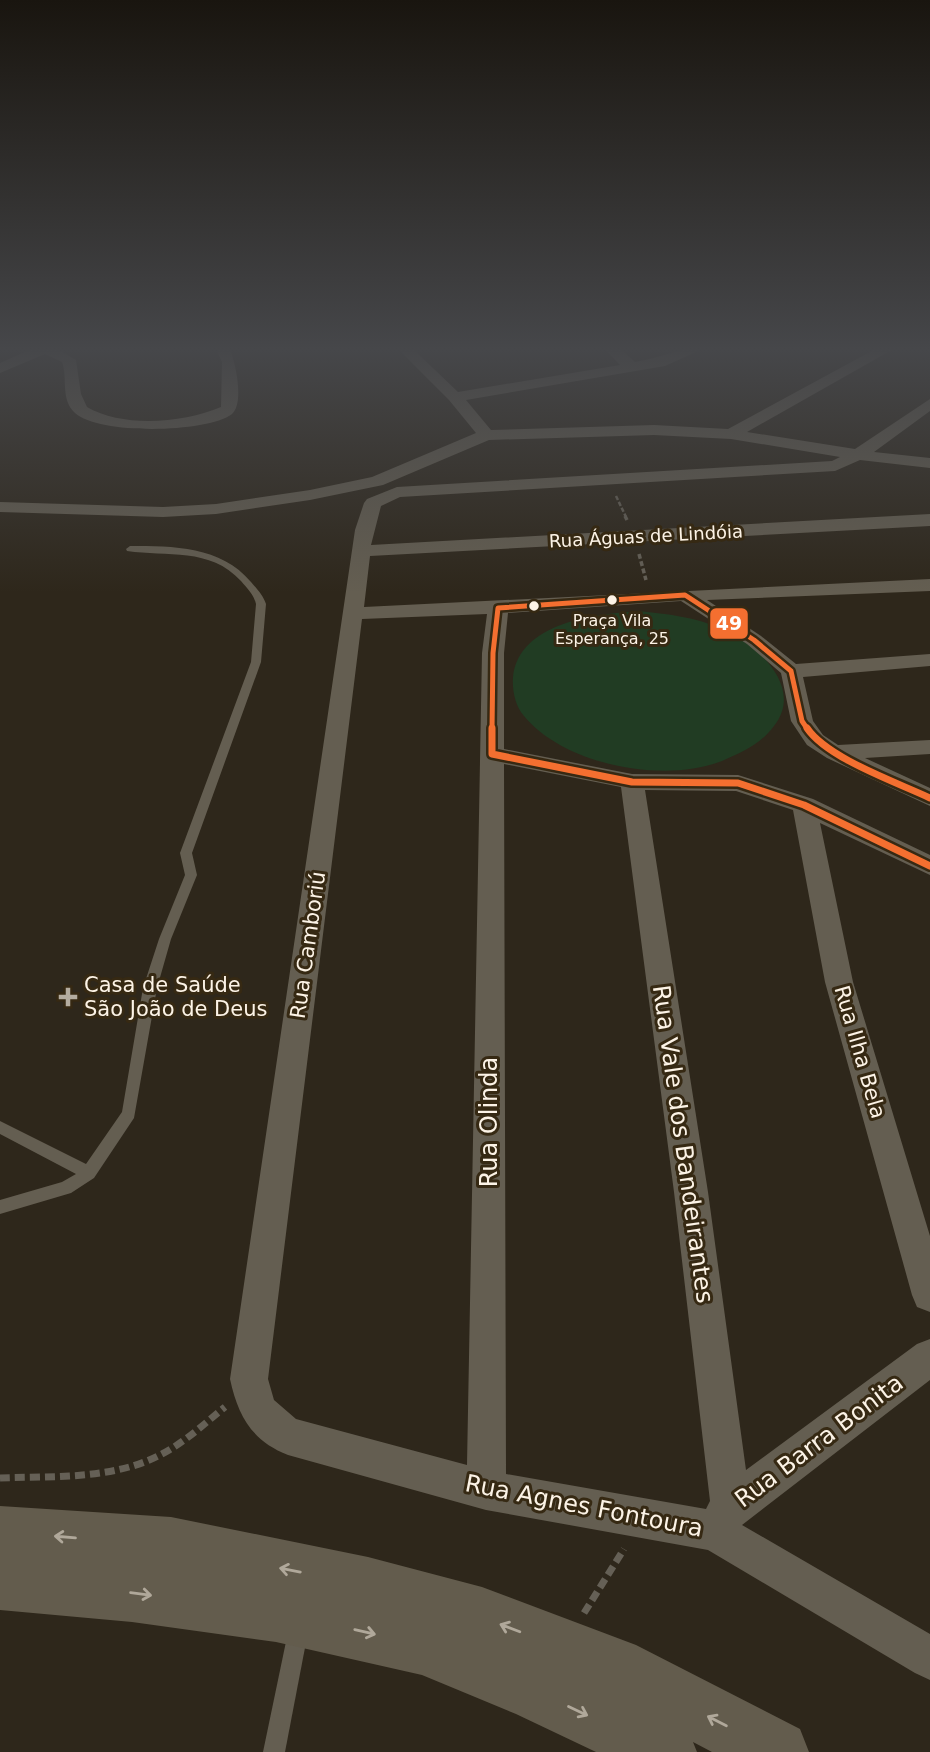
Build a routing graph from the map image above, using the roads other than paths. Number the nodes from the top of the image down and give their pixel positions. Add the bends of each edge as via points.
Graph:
1 (481, 429) edge
2 (740, 429) edge
3 (895, 429) edge
4 (731, 434) junction
5 (486, 435) junction
6 (858, 455) junction
7 (930, 463) edge
8 (0, 507) edge
9 (930, 520) edge
10 (130, 549) dead end
11 (362, 551) junction
12 (930, 585) edge
13 (685, 595) junction
14 (498, 608) junction
15 (354, 613) junction
16 (930, 660) edge
17 (791, 671) junction
18 (930, 747) edge
19 (835, 752) junction
20 (492, 754) junction
21 (632, 782) junction
22 (930, 798) edge
23 (804, 804) junction
24 (930, 866) edge
25 (0, 1127) edge
26 (89, 1173) junction
27 (0, 1208) edge
28 (930, 1295) edge
29 (930, 1357) edge
30 (255, 1400) joint
31 (486, 1490) junction
32 (722, 1518) junction
33 (0, 1534) edge
34 (0, 1581) edge
35 (301, 1618) junction
36 (930, 1658) edge
37 (274, 1752) edge
38 (664, 1752) edge
39 (778, 1752) edge

1 - 5 street
2 - 4 street
3 - 6 street
4 - 5 street via 654,430
4 - 6 street
5 - 8 street via 377,481 216,509
6 - 7 street
6 - 11 street, Rua Camboriú via 846,463 815,469 397,492 373,502
9 - 11 street, Rua Águas de Lindóia
10 - 26 lane via 170,549 230,566 261,604 256,662 186,853 191,875 150,988 129,1114
11 - 15 street, Rua Camboriú
12 - 13 street
13 - 14 street
13 - 17 street via 754,640
14 - 15 street
14 - 20 street, Rua Olinda
15 - 30 street, Rua Camboriú via 252,1353
16 - 17 street
17 - 19 street via 806,730
18 - 19 street
19 - 22 street
20 - 21 street
20 - 31 street, Rua Olinda
21 - 23 street via 738,783
21 - 32 street, Rua Vale dos Bandeirantes via 691,1192
23 - 24 street
23 - 28 street, Rua Ilha Bela via 839,982
25 - 26 lane
26 - 27 lane via 66,1188
29 - 32 street, Rua Barra Bonita
30 - 31 street, Rua Agnes Fontoura via 269,1424 288,1436
31 - 32 street, Rua Agnes Fontoura via 644,1519
32 - 36 street, Rua Agnes Fontoura
39 -> 33 main road via 614,1667 482,1618 368,1586 171,1546
34 -> 35 main road via 132,1593
35 - 37 lane
35 -> 38 main road via 422,1645 536,1691

